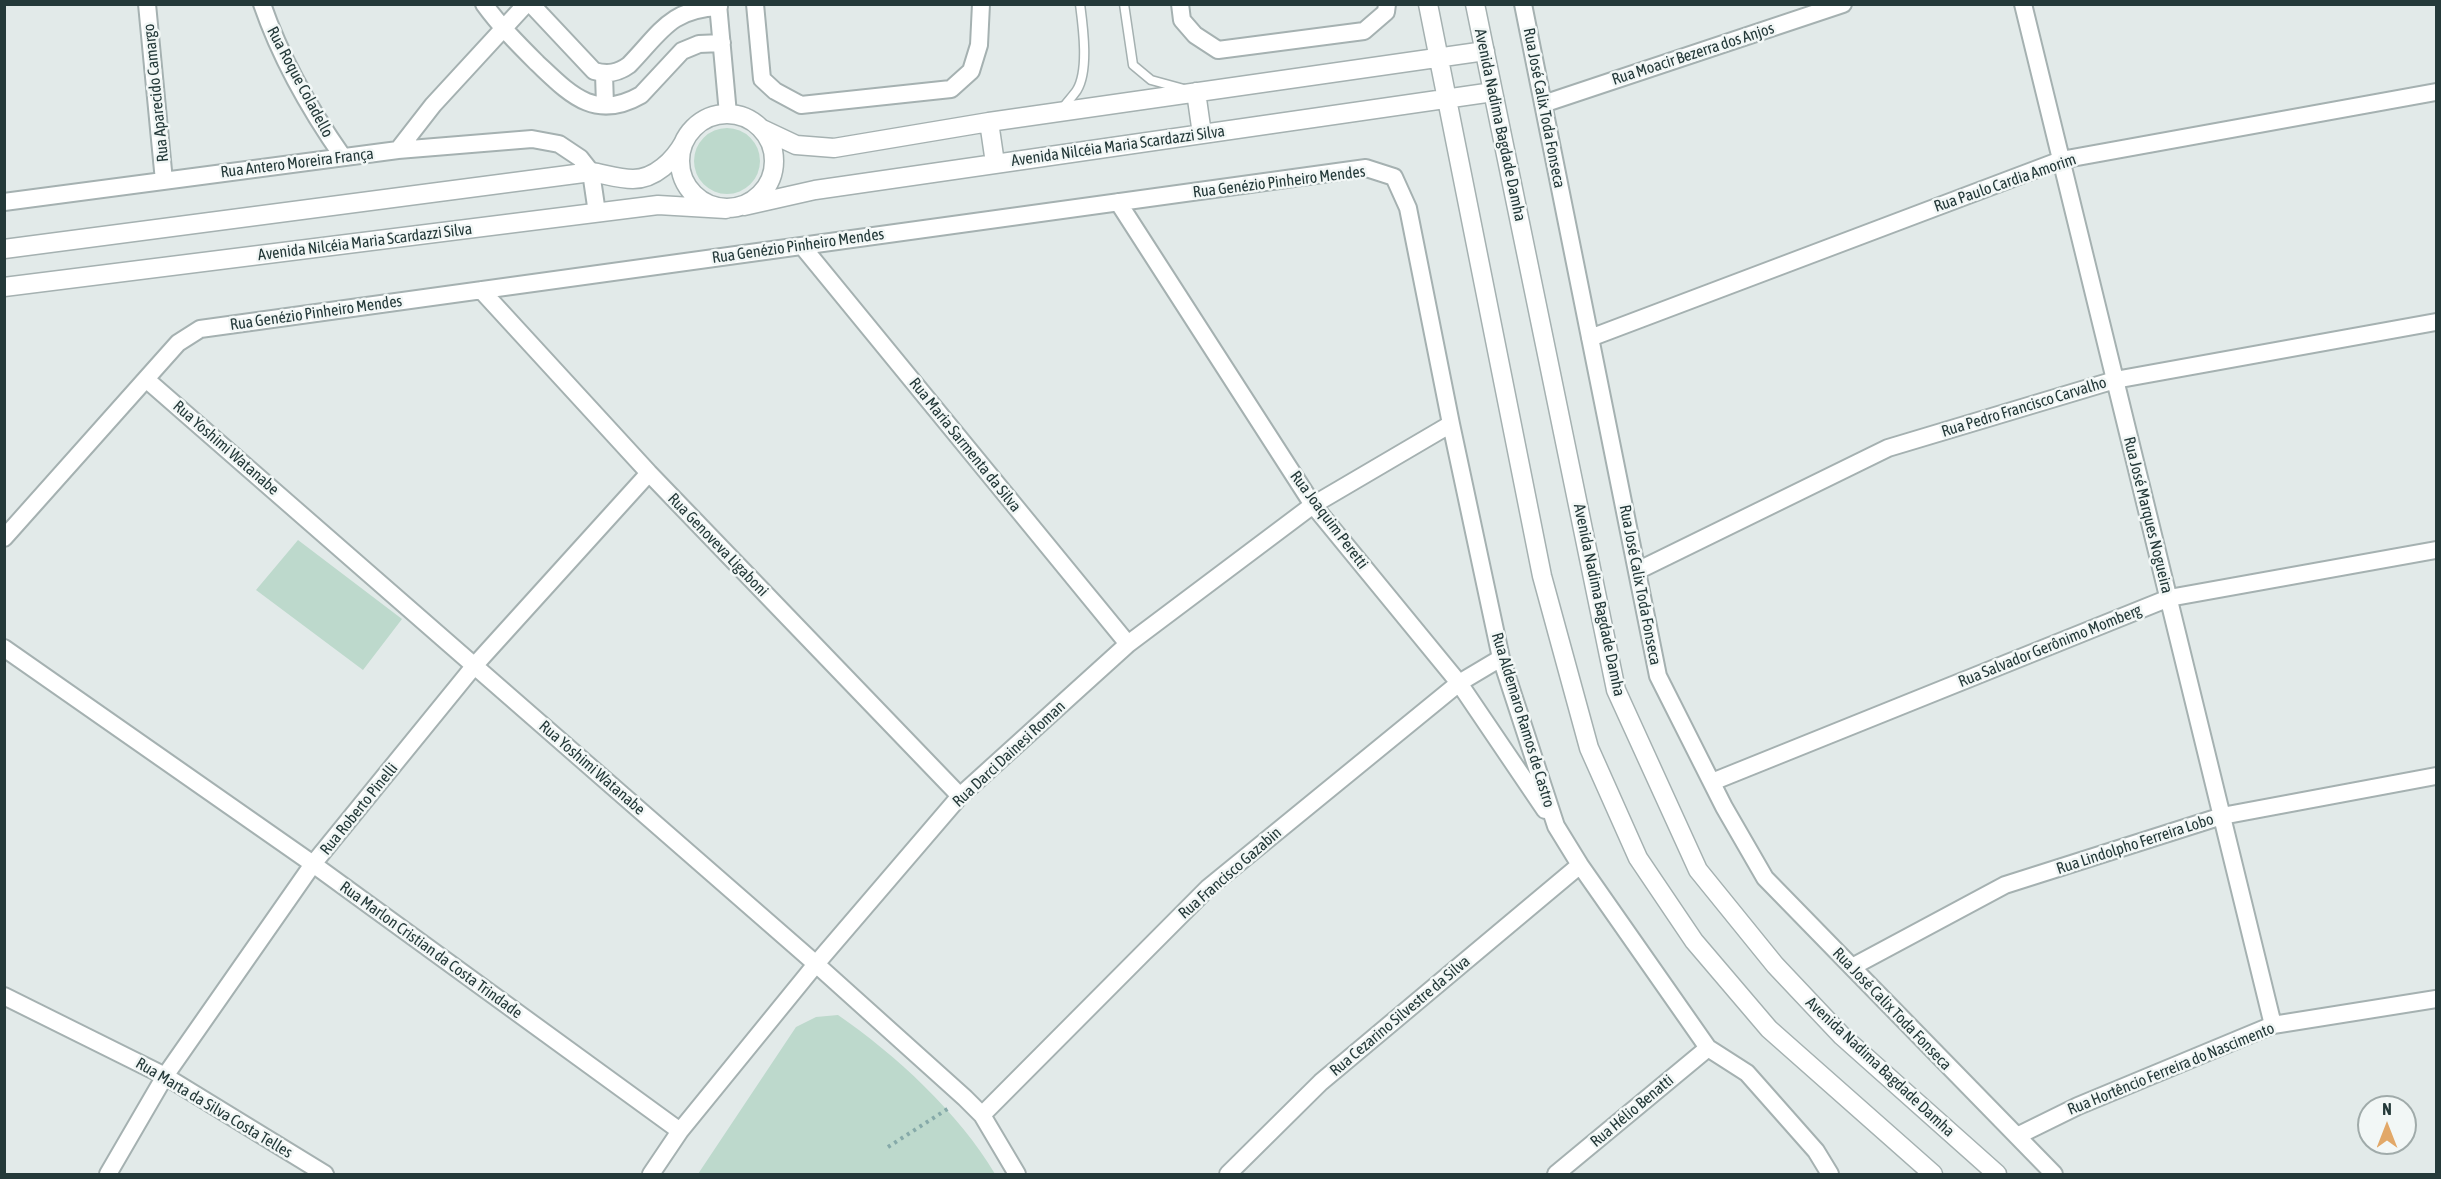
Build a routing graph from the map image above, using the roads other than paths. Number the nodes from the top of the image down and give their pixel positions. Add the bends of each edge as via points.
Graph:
1 (147, 4) edge
2 (262, 4) edge
3 (484, 4) edge
4 (526, 4) edge
5 (531, 4) edge
6 (755, 4) edge
7 (981, 4) edge
8 (1080, 4) edge
9 (1124, 4) edge
10 (1180, 4) edge
11 (1387, 4) edge
12 (1428, 4) edge
13 (1475, 4) edge
14 (1523, 4) edge
15 (1843, 4) edge
16 (2023, 4) edge
17 (719, 6) edge
18 (502, 28) junction
19 (722, 43) junction
20 (1485, 51) junction
21 (1438, 57) junction
22 (604, 74) junction
23 (1196, 92) junction
24 (1493, 92) junction
25 (2436, 92) edge
26 (1446, 99) junction
27 (1543, 104) junction
28 (605, 105) junction
29 (1060, 112) junction
30 (728, 114) junction
31 (989, 122) junction
32 (762, 129) junction
33 (1202, 134) junction
34 (684, 142) junction
35 (398, 150) junction
36 (343, 157) junction
37 (2061, 160) junction
38 (995, 163) junction
39 (591, 172) junction
40 (1394, 177) joint
41 (164, 181) junction
42 (4, 202) edge
43 (1118, 202) junction
44 (744, 206) junction
45 (726, 209) junction
46 (597, 213) junction
47 (802, 246) junction
48 (4, 249) edge
49 (4, 287) edge
50 (481, 290) junction
51 (2436, 322) edge
52 (1590, 338) junction
53 (147, 380) junction
54 (2115, 380) junction
55 (1451, 424) junction
56 (649, 473) junction
57 (1313, 505) junction
58 (4, 538) edge
59 (2436, 550) edge
60 (1637, 571) junction
61 (2169, 598) junction
62 (1128, 644) junction
63 (4, 648) edge
64 (1501, 658) junction
65 (475, 665) junction
66 (1459, 683) junction
67 (2436, 776) edge
68 (1712, 782) junction
69 (960, 796) junction
70 (2222, 816) junction
71 (1556, 826) junction
72 (314, 864) junction
73 (1580, 865) junction
74 (816, 964) junction
75 (1852, 967) junction
76 (4, 996) edge
77 (2436, 999) edge
78 (2273, 1025) junction
79 (1708, 1048) junction
80 (165, 1076) junction
81 (982, 1115) junction
82 (680, 1131) junction
83 (2017, 1136) junction
84 (108, 1174) edge
85 (325, 1174) edge
86 (651, 1174) edge
87 (1017, 1174) edge
88 (1228, 1174) edge
89 (1556, 1174) edge
90 (1830, 1174) edge
91 (1933, 1174) edge
92 (1997, 1174) edge
93 (2054, 1174) edge

1 - 41 street, Rua Aparecido Camargo
2 - 36 street, Rua Roque Coladello via 300,88
3 - 18 street
4 - 18 street
5 - 22 street via 594,71
6 - 7 street via 762,79 801,105 951,89 971,71 979,45
8 - 29 lane via 1085,43 1079,88
9 - 23 lane via 1133,65 1151,80
10 - 11 street via 1182,20 1195,35 1218,50 1364,31 1386,12
12 - 21 street
13 - 20 street, Avenida Nadima Bagdade Damha
14 - 27 street, Rua José Calix Toda Fonseca
15 - 27 street, Rua Moacir Bezerra dos Anjos
16 - 37 street, Rua José Marques Nogueira
17 - 19 street
17 - 22 street via 680,14 629,65
18 - 28 street via 569,93 586,102
18 - 35 street
19 - 28 street via 687,48 640,95 623,103
19 - 30 street
20 - 21 street
20 - 24 street, Avenida Nadima Bagdade Damha
21 - 23 street
21 - 26 street
22 - 28 street
23 - 29 street
23 - 33 street
24 - 26 street, Avenida Nilcéia Maria Scardazzi Silva
24 - 92 street, Avenida Nadima Bagdade Damha via 1616,690 1698,870 1775,965 1842,1036
25 - 37 street, Rua Paulo Cardia Amorim
26 - 33 street, Avenida Nilcéia Maria Scardazzi Silva
26 - 91 street via 1542,576 1589,748 1638,858 1694,941 1769,1029
27 - 52 street, Rua José Calix Toda Fonseca
29 - 31 street
30 - 32 street via 741,116
30 - 34 street via 702,121
31 - 32 street via 834,148 796,145
31 - 38 street
32 - 44 street via 774,157 773,172 757,198
33 - 38 street, Avenida Nilcéia Maria Scardazzi Silva
34 - 39 street via 663,167 644,177 633,179
34 - 45 street via 680,157 687,187 710,206
35 - 36 street, Rua Antero Moreira França
35 - 39 street, Rua Antero Moreira França via 532,139 568,149
36 - 41 street, Rua Antero Moreira França
37 - 52 street, Rua Paulo Cardia Amorim
37 - 54 street, Rua José Marques Nogueira
38 - 44 street, Avenida Nilcéia Maria Scardazzi Silva via 815,190
39 - 46 street
39 - 48 street
40 - 43 street, Rua Genézio Pinheiro Mendes via 1366,168
40 - 55 street, Rua Aldemaro Ramos de Castro via 1408,208
41 - 42 street, Rua Antero Moreira França
43 - 47 street, Rua Genézio Pinheiro Mendes
43 - 57 street, Rua Joaquim Peretti
44 - 45 street
45 - 46 street, Avenida Nilcéia Maria Scardazzi Silva via 658,205
46 - 49 street, Avenida Nilcéia Maria Scardazzi Silva
47 - 50 street, Rua Genézio Pinheiro Mendes
47 - 62 street, Rua Maria Sarmenta da Silva
50 - 53 street, Rua Genézio Pinheiro Mendes via 200,329 178,343
50 - 56 street, Rua Genoveva Ligaboni
51 - 54 street, Rua Pedro Francisco Carvalho
52 - 60 street, Rua José Calix Toda Fonseca
53 - 58 street
53 - 65 street, Rua Yoshimi Watanabe
54 - 60 street, Rua Pedro Francisco Carvalho via 1888,448
54 - 61 street, Rua José Marques Nogueira
55 - 57 street, Rua Darci Dainesi Roman
55 - 64 street, Rua Aldemaro Ramos de Castro
56 - 65 street, Rua Roberto Pinelli
56 - 69 street, Rua Genoveva Ligaboni
57 - 62 street, Rua Darci Dainesi Roman
57 - 66 street, Rua Joaquim Peretti
59 - 61 street, Rua Salvador Gerônimo Momberg
60 - 68 street, Rua José Calix Toda Fonseca via 1658,676
61 - 68 street, Rua Salvador Gerônimo Momberg
61 - 70 street, Rua José Marques Nogueira
62 - 69 street, Rua Darci Dainesi Roman
63 - 72 street, Rua Marlon Cristian da Costa Trindade
64 - 66 street, Rua Francisco Gazabin
64 - 71 street, Rua Aldemaro Ramos de Castro
65 - 72 street, Rua Roberto Pinelli
65 - 74 street, Rua Yoshimi Watanabe
66 - 71 street, Rua Joaquim Peretti
66 - 81 street, Rua Francisco Gazabin via 1208,888
67 - 70 street, Rua Lindolpho Ferreira Lobo
68 - 75 street, Rua José Calix Toda Fonseca via 1765,878
69 - 74 street, Rua Darci Dainesi Roman
70 - 75 street, Rua Lindolpho Ferreira Lobo via 2005,885
70 - 78 street, Rua José Marques Nogueira
71 - 73 street, Rua Aldemaro Ramos de Castro
72 - 80 street, Rua Roberto Pinelli
72 - 82 street, Rua Marlon Cristian da Costa Trindade
73 - 79 street, Rua Aldemaro Ramos de Castro
73 - 88 street, Rua Cezarino Silvestre da Silva via 1321,1082
74 - 81 street, Rua Yoshimi Watanabe
74 - 82 street, Rua Darci Dainesi Roman
75 - 83 street, Rua José Calix Toda Fonseca
76 - 80 street, Rua Marta da Silva Costa Telles
77 - 78 street, Rua Hortêncio Ferreira do Nascimento
78 - 83 street, Rua Hortêncio Ferreira do Nascimento via 2078,1106
79 - 89 street, Rua Hélio Benatti
79 - 90 street, Rua Aldemaro Ramos de Castro via 1747,1073 1816,1151
80 - 84 street, Rua Roberto Pinelli
80 - 85 street, Rua Marta da Silva Costa Telles
81 - 87 street, Rua Yoshimi Watanabe
82 - 86 street, Rua Darci Dainesi Roman
83 - 93 street, Rua José Calix Toda Fonseca

